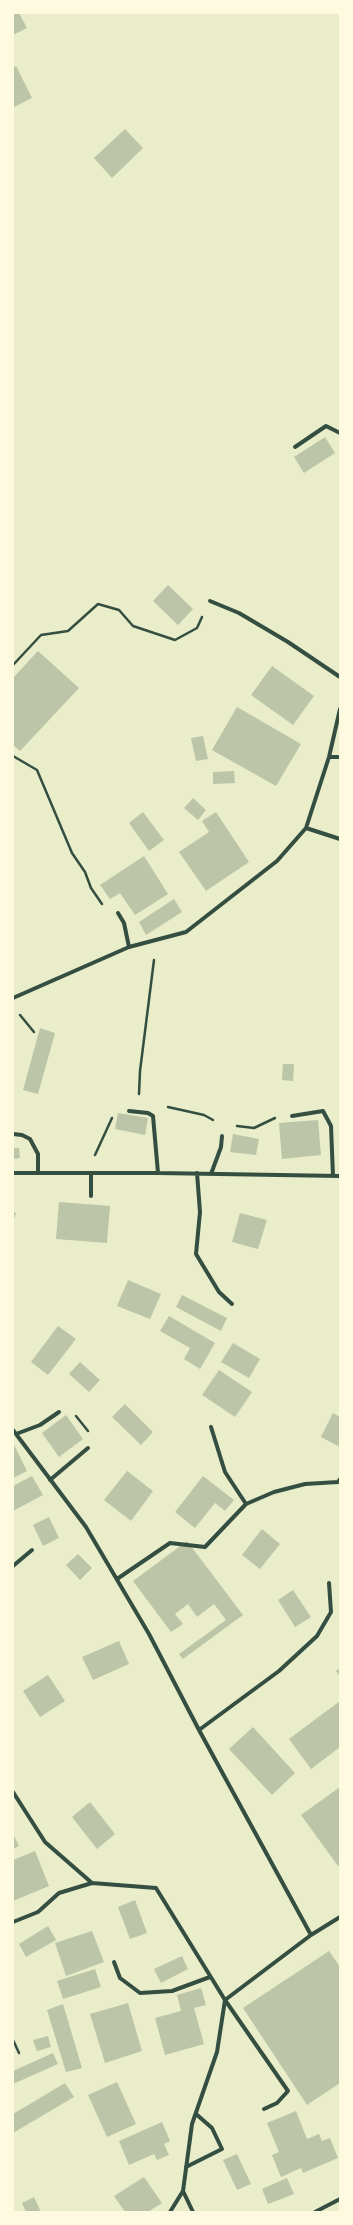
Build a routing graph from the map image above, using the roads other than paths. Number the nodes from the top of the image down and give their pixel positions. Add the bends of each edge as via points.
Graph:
1 (340, 432) edge
2 (295, 447) dead end
3 (210, 601) road end
4 (340, 677) edge
5 (340, 709) edge
6 (329, 757) junction
7 (340, 757) edge
8 (306, 828) junction
9 (340, 838) edge
10 (118, 913) road end
11 (129, 947) junction
12 (13, 998) edge
13 (130, 1111) road end
14 (292, 1116) road end
15 (13, 1134) edge
16 (222, 1136) road end
17 (13, 1173) edge
18 (38, 1173) junction
19 (91, 1173) junction
20 (158, 1173) junction
21 (197, 1173) junction
22 (211, 1174) junction
23 (333, 1176) junction
24 (340, 1176) edge
25 (91, 1196) dead end
26 (232, 1304) dead end
27 (59, 1412) road end
28 (211, 1427) dead end
29 (14, 1432) edge
30 (88, 1448) road end
31 (340, 1479) edge
32 (50, 1480) junction
33 (246, 1504) junction
34 (32, 1550) dead end
35 (13, 1566) edge
36 (117, 1579) junction
37 (329, 1583) dead end
38 (199, 1730) junction
39 (13, 1792) edge
40 (92, 1882) junction
41 (340, 1918) edge
42 (13, 1922) edge
43 (311, 1935) junction
44 (114, 1962) dead end
45 (210, 1977) junction
46 (225, 2000) junction
47 (264, 2110) dead end
48 (196, 2114) junction
49 (186, 2167) junction
50 (183, 2191) junction
51 (340, 2199) edge
52 (170, 2212) edge
53 (193, 2212) edge
54 (315, 2212) edge

1 - 2 street via 326,426
3 - 4 street via 288,642
5 - 6 street
6 - 7 street
6 - 8 street
8 - 9 street
8 - 11 street via 276,861 186,932
10 - 11 street via 124,923
11 - 12 street
13 - 20 street via 153,1116
14 - 23 street via 322,1111 331,1126
15 - 18 street via 30,1139 38,1154
16 - 22 street via 221,1147
17 - 18 street
18 - 19 street
19 - 20 street
19 - 25 street
20 - 21 street
21 - 22 street
21 - 26 street via 200,1212 196,1254 219,1292
22 - 23 street
23 - 24 street
27 - 29 street via 40,1425
28 - 33 street via 225,1472
29 - 32 street
30 - 32 street
31 - 33 street via 338,1482 305,1484 274,1492
32 - 36 street via 86,1528
33 - 36 street via 205,1547 170,1543
34 - 35 street
36 - 38 street
37 - 38 street via 331,1612 317,1636 279,1671
38 - 43 street
39 - 40 street via 45,1842
40 - 42 street via 59,1893 38,1912
40 - 45 street via 156,1888
41 - 43 street
43 - 46 street
44 - 45 street via 120,1978 140,1993 172,1991
45 - 46 street
46 - 47 street via 288,2091 277,2103
46 - 48 street via 217,2052
48 - 49 street via 192,2124
48 - 49 street via 212,2128 222,2149
49 - 50 street
50 - 52 street
50 - 53 street
51 - 54 street

